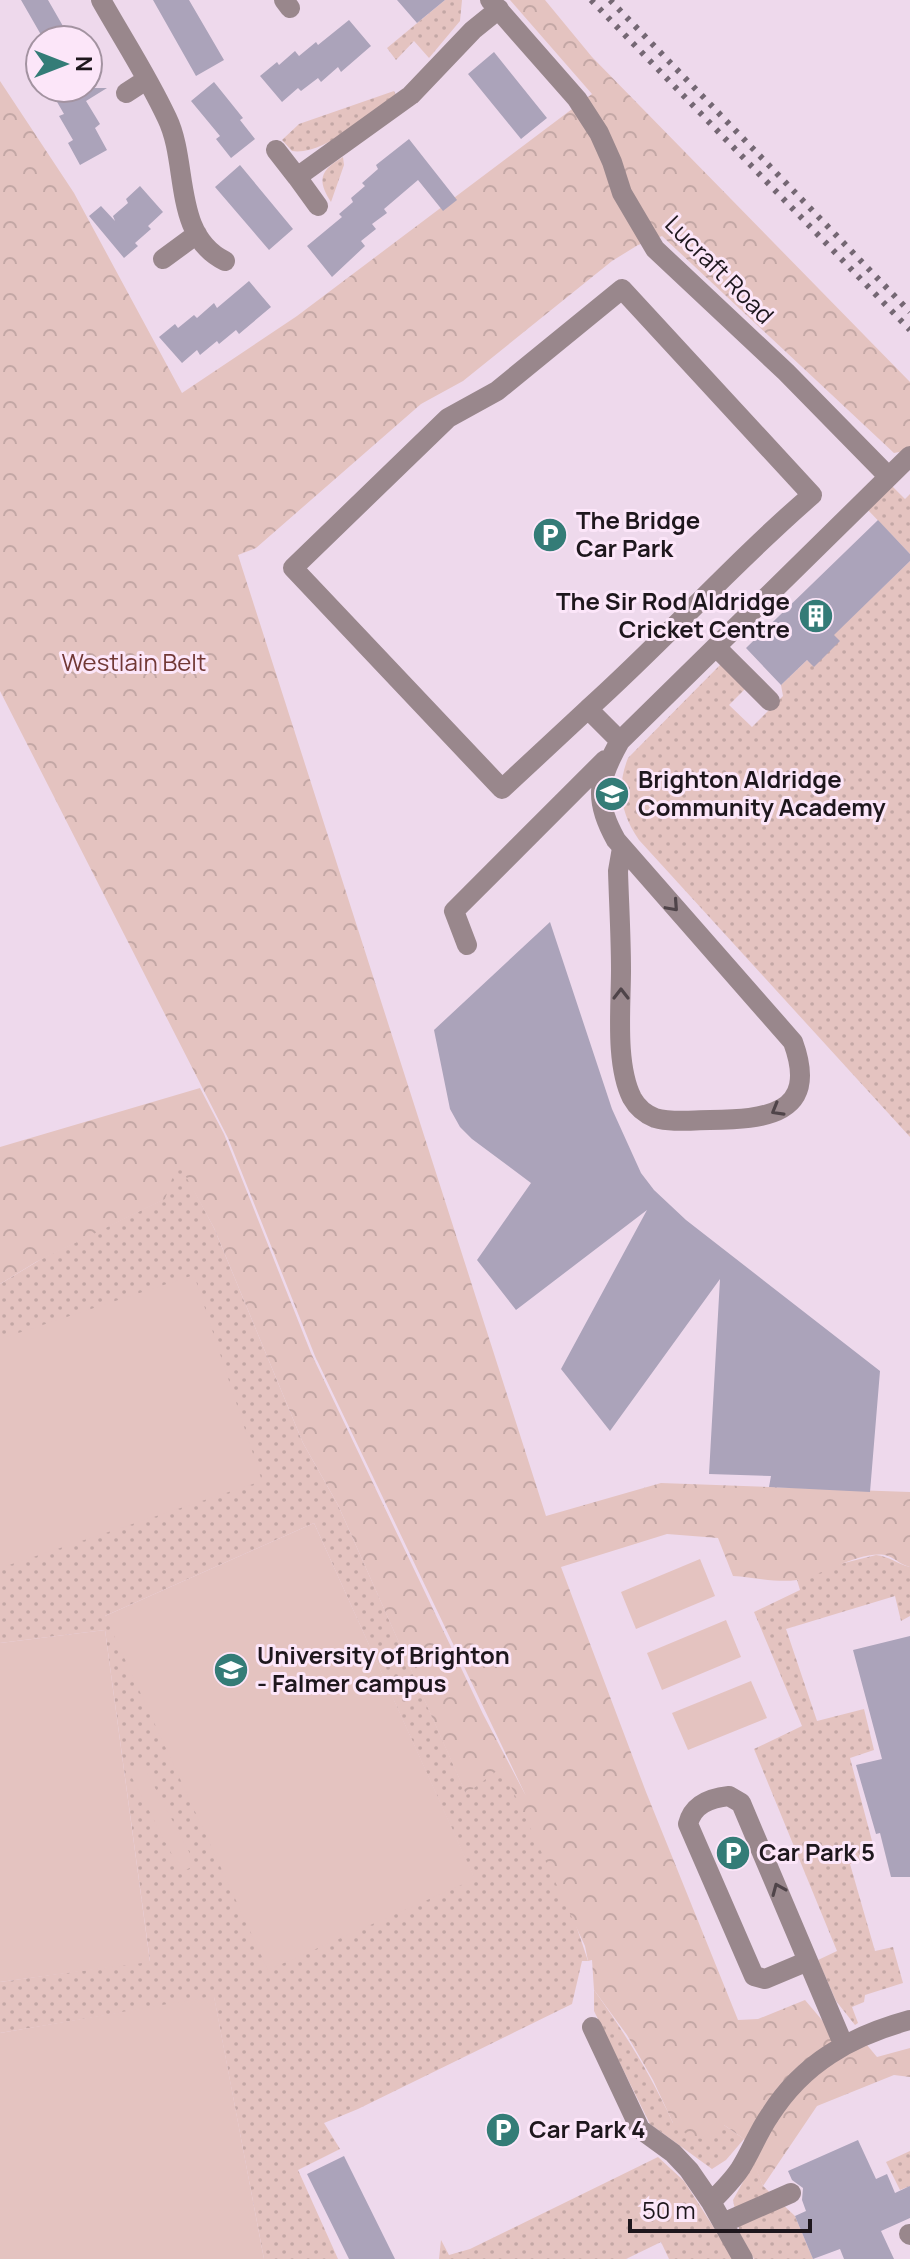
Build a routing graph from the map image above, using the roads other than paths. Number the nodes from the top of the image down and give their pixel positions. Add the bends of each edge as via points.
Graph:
1 (101, 0) edge
2 (495, 5) edge
3 (146, 80) junction
4 (126, 93) dead end
5 (276, 150) dead end
6 (297, 177) junction
7 (318, 206) dead end
8 (197, 234) junction
9 (163, 259) dead end
10 (225, 261) dead end
11 (910, 456) edge
12 (888, 476) junction
13 (716, 647) junction
14 (770, 701) dead end
15 (588, 709) junction
16 (617, 747) junction
17 (622, 848) junction
18 (467, 945) dead end
19 (808, 1961) junction
20 (910, 2020) edge
21 (592, 2027) dead end
22 (844, 2046) junction
23 (791, 2193) dead end
24 (711, 2202) junction
25 (723, 2223) junction
26 (743, 2259) edge

1 - 3 street
2 - 6 street via 411,95
2 - 12 street, Lucraft Road via 577,99 655,249
3 - 4 street
3 - 8 street via 168,120
5 - 6 street
6 - 7 street
8 - 9 street
8 - 10 street
11 - 12 street
12 - 13 street
13 - 14 street
13 - 16 street
15 - 15 street via 502,789 293,568 448,418 497,391 622,289 812,495
15 - 16 street
16 - 17 street via 600,787 607,825
16 - 18 street via 454,911
17 -> 17 street via 793,1042 798,1086 776,1114 672,1120 648,1115 632,1098 621,1025
19 -> 19 street via 741,1803 729,1796 702,1804 688,1824 754,1976 765,1979
19 - 22 street
20 - 22 street
21 - 24 street via 640,2129 673,2153
22 - 24 street via 790,2087 738,2172
23 - 25 street
24 - 25 street
25 - 26 street

